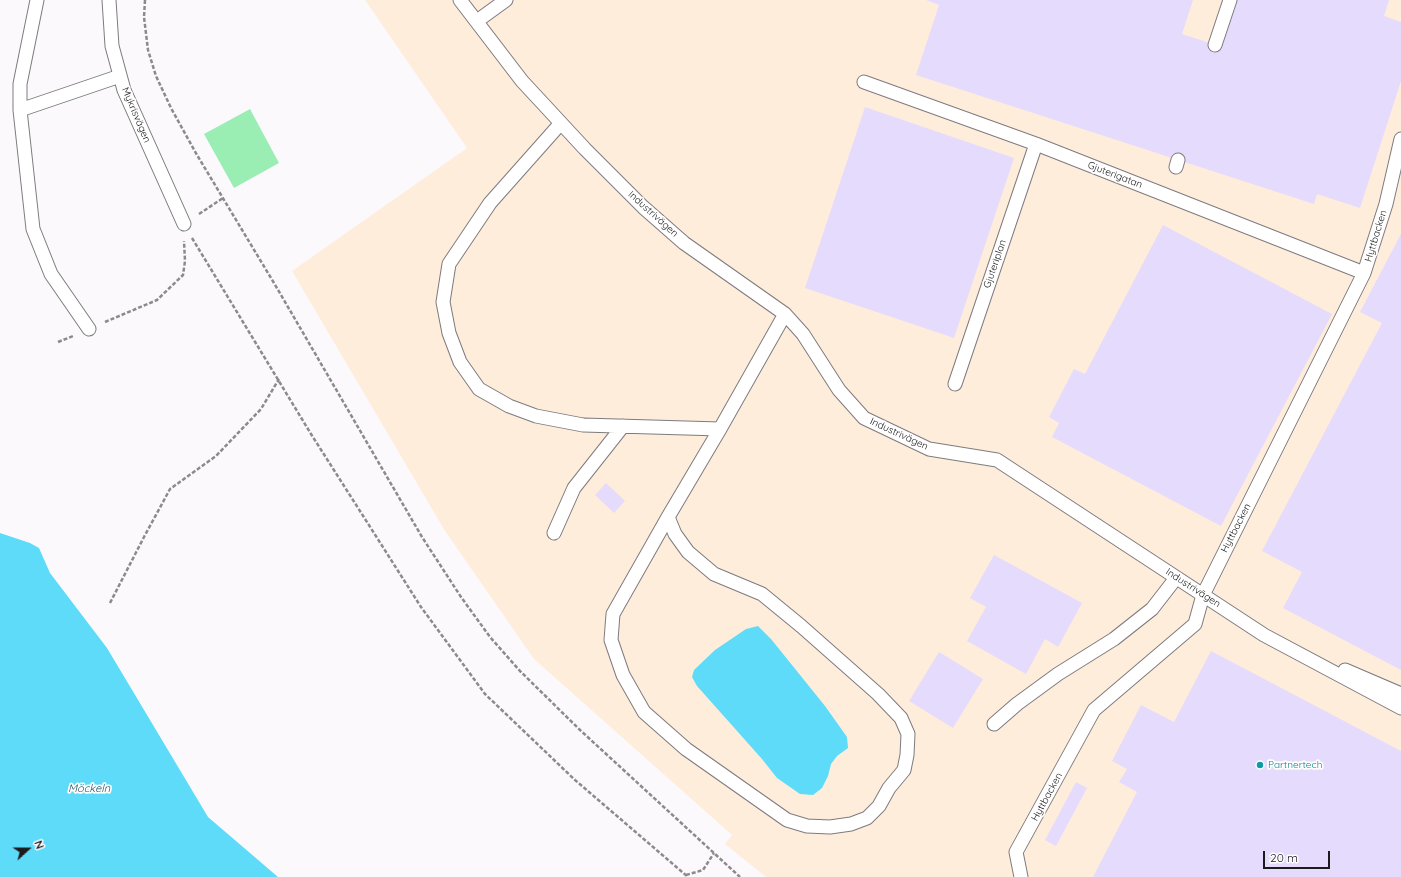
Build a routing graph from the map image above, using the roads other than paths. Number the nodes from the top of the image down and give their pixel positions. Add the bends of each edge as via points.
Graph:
1 (37, 0) edge
2 (109, 0) edge
3 (460, 0) edge
4 (506, 0) edge
5 (1230, 0) edge
6 (477, 21) junction
7 (1215, 45) dead end
8 (120, 76) junction
9 (864, 82) dead end
10 (20, 110) junction
11 (561, 123) junction
12 (1401, 139) edge
13 (1036, 144) junction
14 (184, 224) road end
15 (1364, 273) junction
16 (786, 314) junction
17 (89, 329) road end
18 (955, 384) dead end
19 (624, 426) junction
20 (720, 429) junction
21 (668, 517) junction
22 (554, 533) dead end
23 (1176, 578) junction
24 (1203, 595) junction
25 (1277, 642) junction
26 (1401, 694) edge
27 (1401, 708) edge
28 (994, 724) dead end
29 (1021, 877) edge

1 - 10 lane via 20,84
2 - 8 lane, Mykrisvägen via 112,46
3 - 6 lane, Industrivägen
4 - 6 lane
5 - 7 lane
6 - 11 lane, Industrivägen via 522,81
8 - 10 lane
8 - 14 lane, Mykrisvägen
9 - 13 lane, Gjuterigatan
10 - 17 lane via 33,229 51,274
11 - 16 lane, Industrivägen via 643,207 678,238
11 - 19 lane via 490,202 449,264 443,302 449,333 460,362 479,389 509,406 536,416 583,425
12 - 15 lane, Hyttbacken via 1386,204
13 - 15 lane, Gjuterigatan
13 - 18 lane, Gjuteriplan
15 - 24 lane, Hyttbacken
16 - 20 lane
16 - 23 lane, Industrivägen via 803,334 839,390 864,418 929,449 997,460
19 - 20 lane
19 - 22 lane via 574,488
20 - 21 lane
21 - 21 lane via 614,614 611,640 623,675 644,712 686,749 787,820 807,826 830,827 851,824 867,818 879,806 889,788 904,770 908,734 902,718 878,694 762,594 714,574 688,552 675,534
23 - 24 lane, Industrivägen
23 - 28 lane via 1152,609 1114,639 1058,674
24 - 25 lane, Industrivägen
24 - 29 lane, Hyttbacken via 1195,624 1094,710 1016,852
25 - 26 lane
25 - 27 lane, Industrivägen

